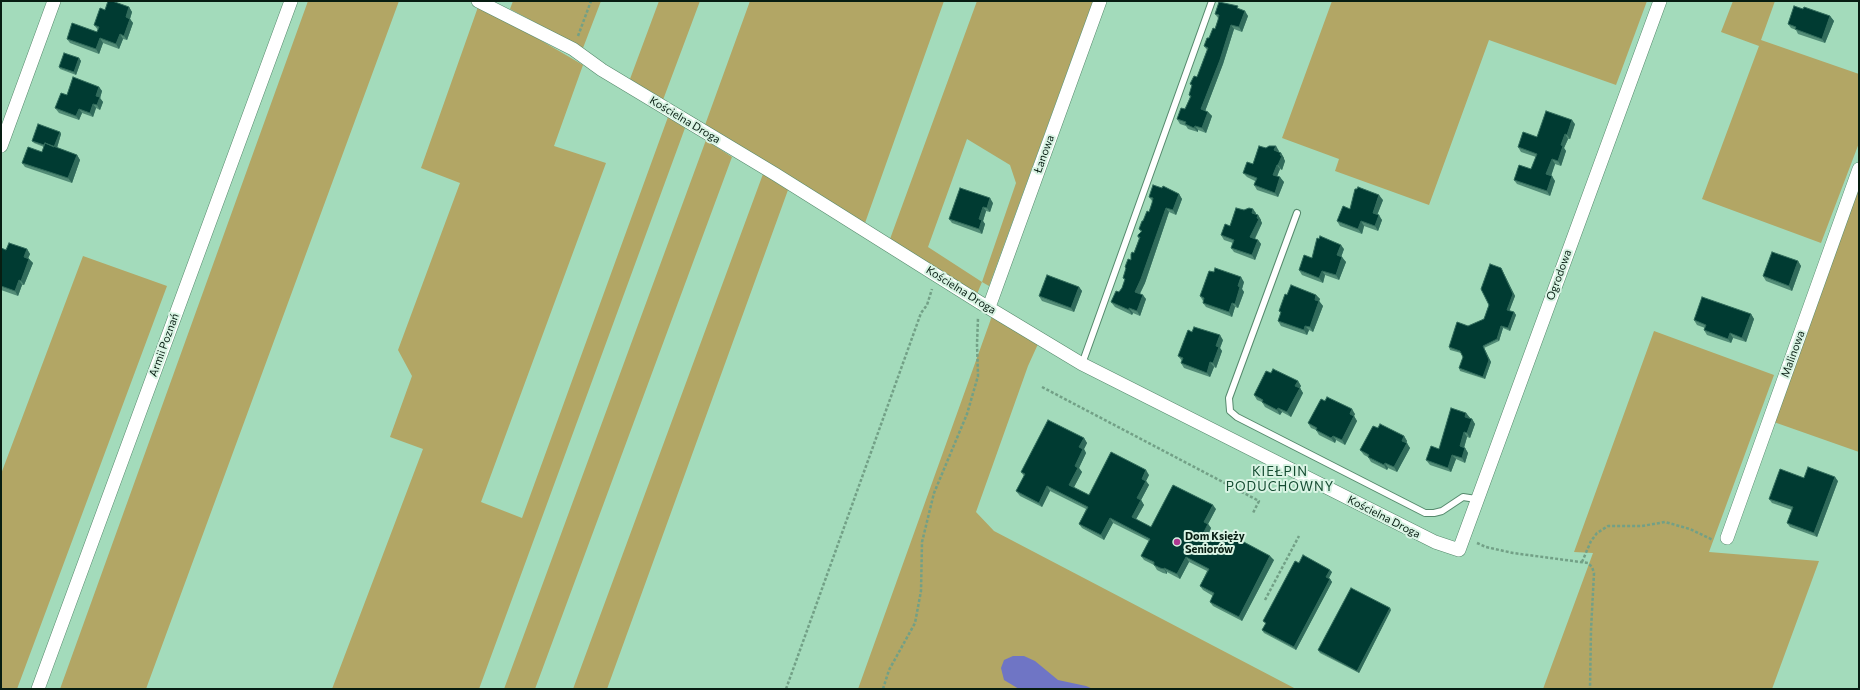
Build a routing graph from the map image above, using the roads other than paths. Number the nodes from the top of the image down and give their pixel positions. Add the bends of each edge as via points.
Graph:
1 (54, 1) edge
2 (291, 1) edge
3 (478, 1) edge
4 (1100, 1) edge
5 (1212, 1) edge
6 (1660, 1) edge
7 (1, 146) edge
8 (1859, 169) edge
9 (1297, 213) dead end
10 (984, 305) junction
11 (1082, 364) junction
12 (1476, 499) junction
13 (1727, 538) road end
14 (1459, 550) joint
15 (38, 689) edge

1 - 7 street
2 - 15 street, Armii Poznań
3 - 10 street, Kościelna Droga via 573,49 602,70 775,174
4 - 10 street, Łanowa
5 - 11 lane
6 - 12 street, Ogrodowa
8 - 13 street, Malinowa
9 - 12 lane via 1229,398 1230,411 1237,417 1425,513 1442,511 1463,497
10 - 11 street, Kościelna Droga
11 - 14 street, Kościelna Droga via 1435,542
12 - 14 street, Ogrodowa

